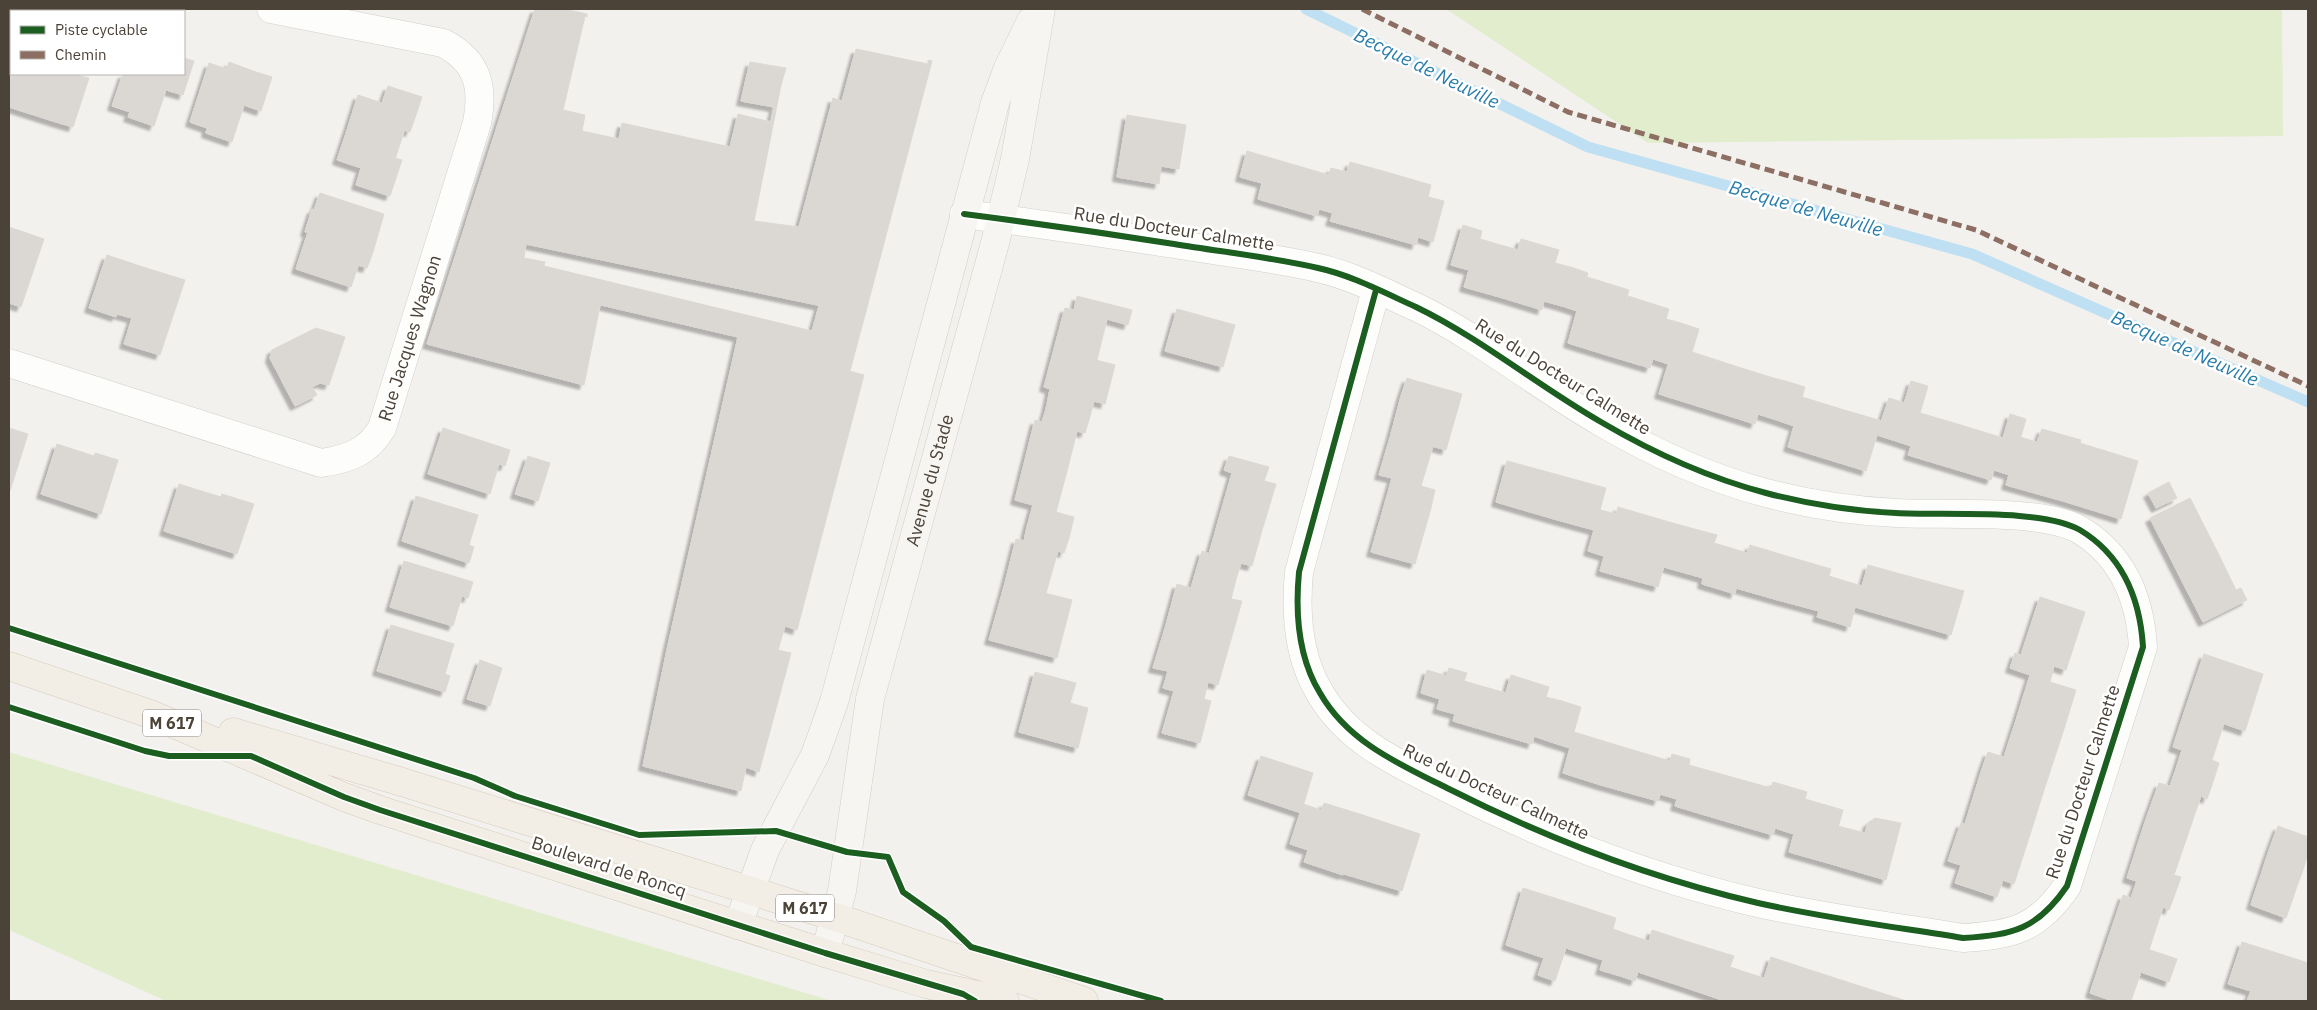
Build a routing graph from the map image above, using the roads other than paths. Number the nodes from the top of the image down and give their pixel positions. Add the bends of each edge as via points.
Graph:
1 (271, 9) edge
2 (1036, 9) edge
3 (1041, 9) edge
4 (964, 214) junction
5 (1000, 218) junction
6 (1376, 290) junction
7 (9, 363) edge
8 (9, 666) edge
9 (92, 693) junction
10 (749, 891) junction
11 (835, 917) junction
12 (738, 925) junction
13 (825, 953) junction
14 (1005, 1001) edge
15 (1084, 1001) edge

1 - 7 street, Rue Jacques Wagnon via 443,43 468,60 475,73 480,105 477,123 382,428 374,441 352,457 321,463
2 - 4 main road via 995,103
3 - 5 main road, Avenue du Stade via 1015,159
4 - 5 street, Rue du Docteur Calmette
4 - 10 main road via 831,712 814,755 765,850
5 - 6 street, Rue du Docteur Calmette via 1321,268
5 - 11 main road, Avenue du Stade via 870,699 842,891
6 - 6 street, Rue du Docteur Calmette via 1461,331 1625,436 1711,474 1765,492 1853,509 2049,519 2078,530 2105,550 2123,572 2137,601 2142,623 2142,647 2067,886 2055,903 2039,919 2016,929 1990,936 1963,938 1758,903 1589,852 1497,813 1393,761 1361,741 1320,694 1308,670 1297,602 1299,572
8 - 9 main road, Boulevard de Roncq / M 617
9 - 10 main road, Boulevard de Roncq / M 617 via 402,782
9 - 12 main road, Boulevard de Roncq / M 617 via 202,734 344,797
10 - 11 main road, Boulevard de Roncq / M 617
10 - 12 main road
11 - 13 main road, Avenue du Stade
11 - 15 main road, Boulevard de Roncq / M 617
12 - 13 main road, Boulevard de Roncq / M 617
13 - 14 main road, Boulevard de Roncq / M 617 via 954,991

